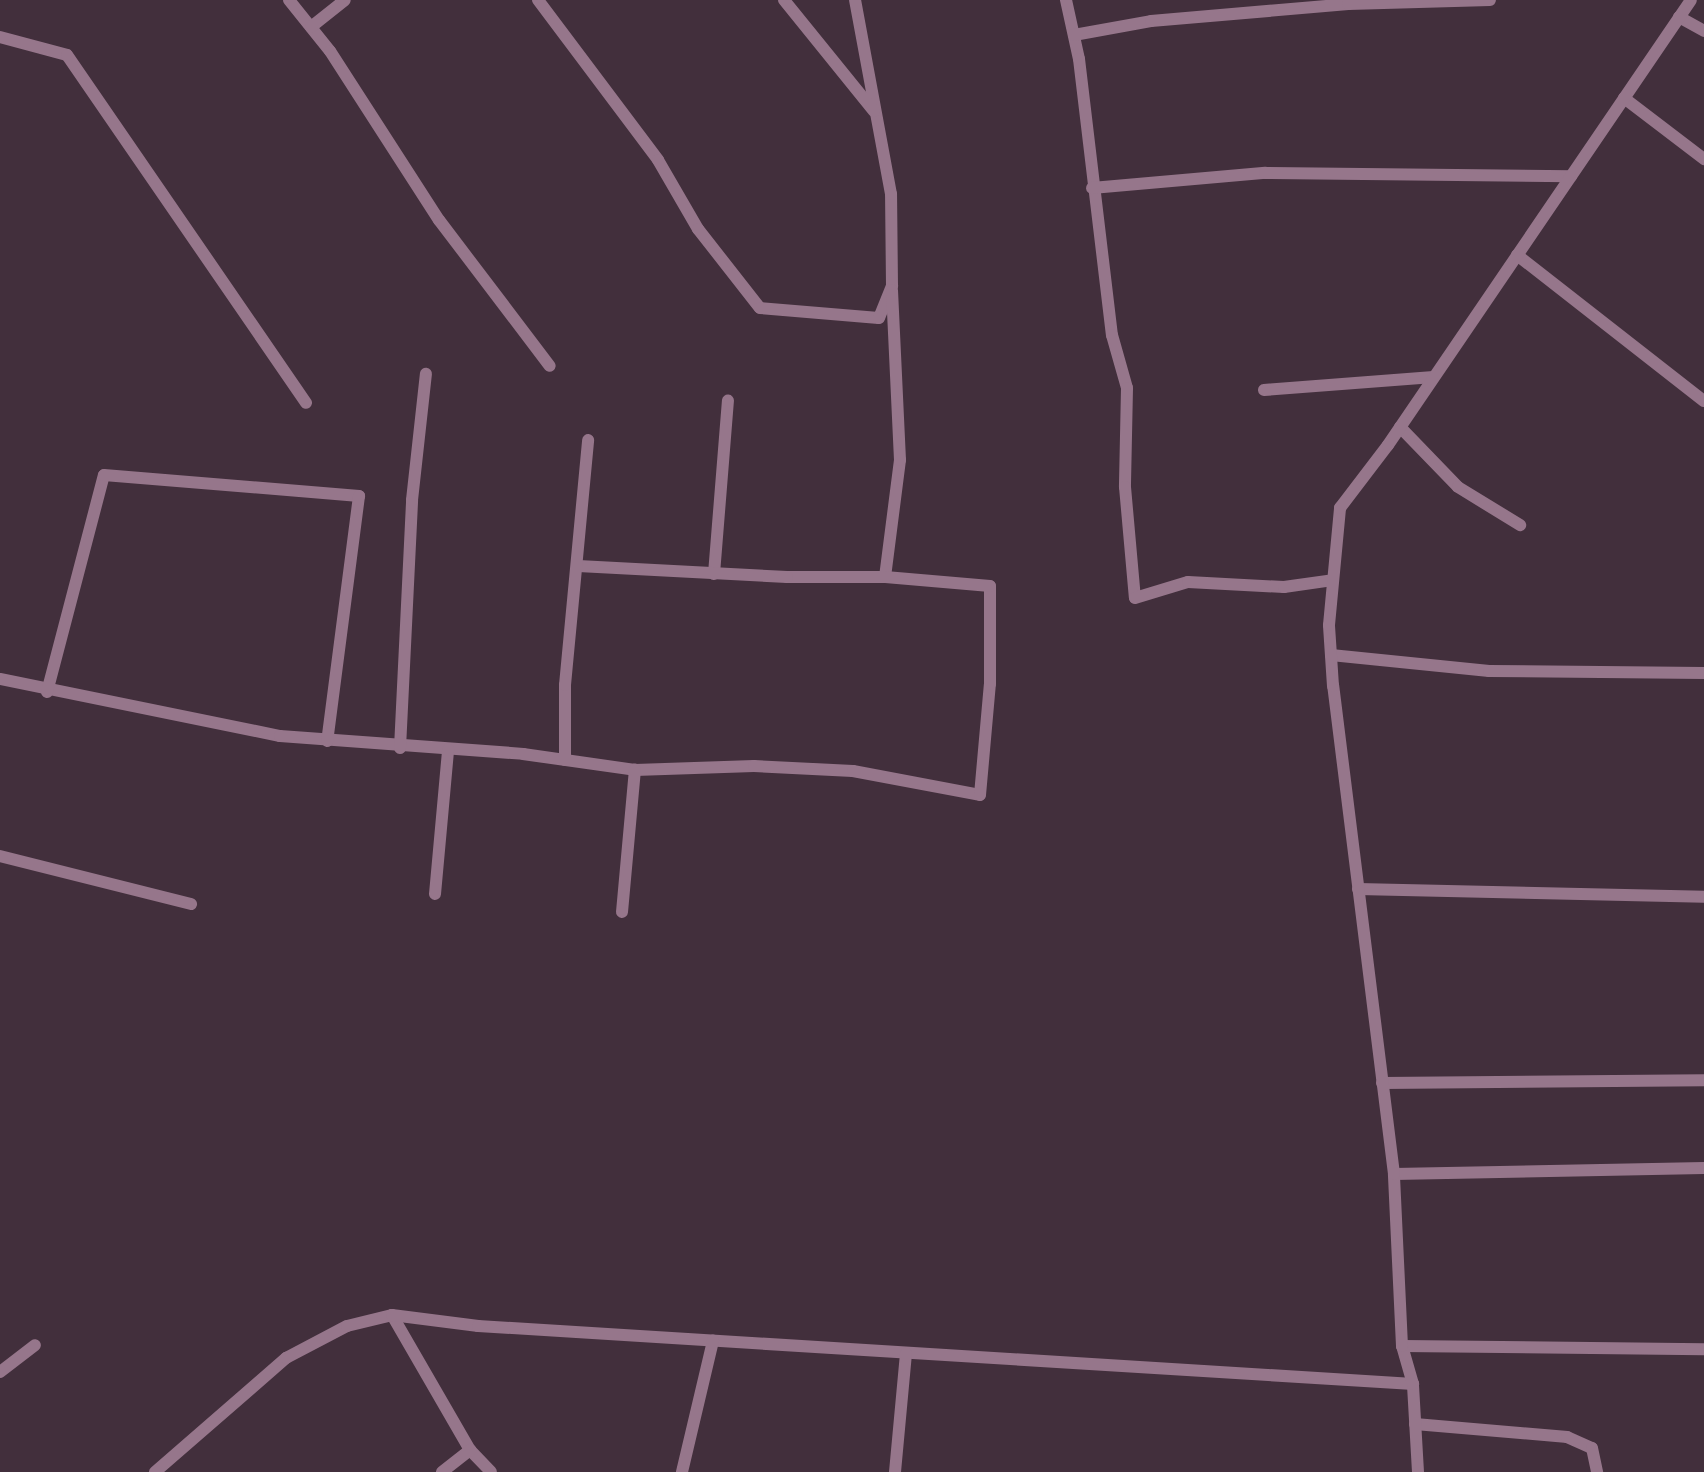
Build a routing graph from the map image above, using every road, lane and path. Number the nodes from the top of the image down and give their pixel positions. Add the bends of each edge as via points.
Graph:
1 (289, 0) edge
2 (345, 0) edge
3 (538, 0) edge
4 (784, 0) edge
5 (855, 0) edge
6 (1066, 0) edge
7 (1490, 0) edge
8 (1691, 0) edge
9 (1338, 2) edge
10 (1679, 18) junction
11 (311, 27) junction
12 (1704, 31) edge
13 (1074, 35) junction
14 (0, 37) edge
15 (1624, 98) junction
16 (877, 114) junction
17 (1704, 159) edge
18 (1571, 176) junction
19 (1092, 188) junction
20 (1517, 255) junction
21 (892, 286) junction
22 (550, 366) dead end
23 (426, 374) dead end
24 (1434, 377) junction
25 (1264, 390) dead end
26 (728, 401) dead end
27 (1704, 401) edge
28 (306, 403) dead end
29 (1400, 427) junction
30 (588, 440) dead end
31 (1520, 525) dead end
32 (578, 566) junction
33 (714, 574) junction
34 (885, 577) junction
35 (1333, 580) junction
36 (1331, 655) junction
37 (1704, 673) edge
38 (0, 679) edge
39 (47, 692) junction
40 (327, 741) junction
41 (400, 748) junction
42 (448, 750) junction
43 (565, 760) junction
44 (635, 770) junction
45 (0, 856) edge
46 (1358, 889) junction
47 (435, 894) dead end
48 (1704, 897) edge
49 (191, 904) dead end
50 (622, 912) dead end
51 (1704, 1080) edge
52 (1382, 1083) junction
53 (1704, 1168) edge
54 (1394, 1174) junction
55 (392, 1315) junction
56 (713, 1341) junction
57 (35, 1345) dead end
58 (1402, 1346) junction
59 (1704, 1349) edge
60 (906, 1354) junction
61 (0, 1372) edge
62 (1413, 1384) junction
63 (1415, 1424) junction
64 (470, 1450) junction
65 (155, 1472) edge
66 (442, 1472) edge
67 (491, 1472) edge
68 (682, 1472) edge
69 (895, 1472) edge
70 (1418, 1472) edge
71 (1597, 1472) edge

1 - 11 street
2 - 11 street
3 - 21 street via 658,160 698,229 760,308 879,318
4 - 16 street
5 - 16 street
6 - 13 street
7 - 9 street
8 - 10 street
9 - 13 street via 1151,21
10 - 12 street
10 - 15 street
11 - 22 street via 439,220 498,291
13 - 19 street
14 - 28 street via 67,55
15 - 17 street
15 - 18 street
16 - 21 street via 891,194
18 - 19 street via 1265,173
18 - 20 street
19 - 35 street via 1112,334 1127,388 1125,487 1135,598 1188,582 1284,587
20 - 24 street
20 - 27 street
21 - 34 street via 900,460
23 - 41 street via 412,500
24 - 25 street
24 - 29 street
26 - 33 street
29 - 31 street via 1458,487
29 - 35 street via 1340,508
30 - 32 street
32 - 33 street
32 - 43 street via 565,685
33 - 34 street
34 - 44 street via 990,586 990,684 980,795 853,771 754,766
35 - 36 street
36 - 37 street via 1489,671
36 - 46 street
38 - 39 street
39 - 40 street via 192,721
39 - 40 street via 104,475 359,496
40 - 41 street
41 - 42 street
42 - 43 street
42 - 47 street
43 - 44 street
44 - 50 street
45 - 49 street
46 - 48 street
46 - 52 street
51 - 52 street
52 - 54 street
53 - 54 street
54 - 58 street
55 - 56 street via 478,1326
55 - 64 street
55 - 65 street via 347,1326 286,1358
56 - 60 street
56 - 68 street
57 - 61 street
58 - 59 street
58 - 62 street
60 - 62 street
60 - 69 street
62 - 63 street
63 - 70 street
63 - 71 street via 1567,1437 1592,1448
64 - 66 street
64 - 67 street

